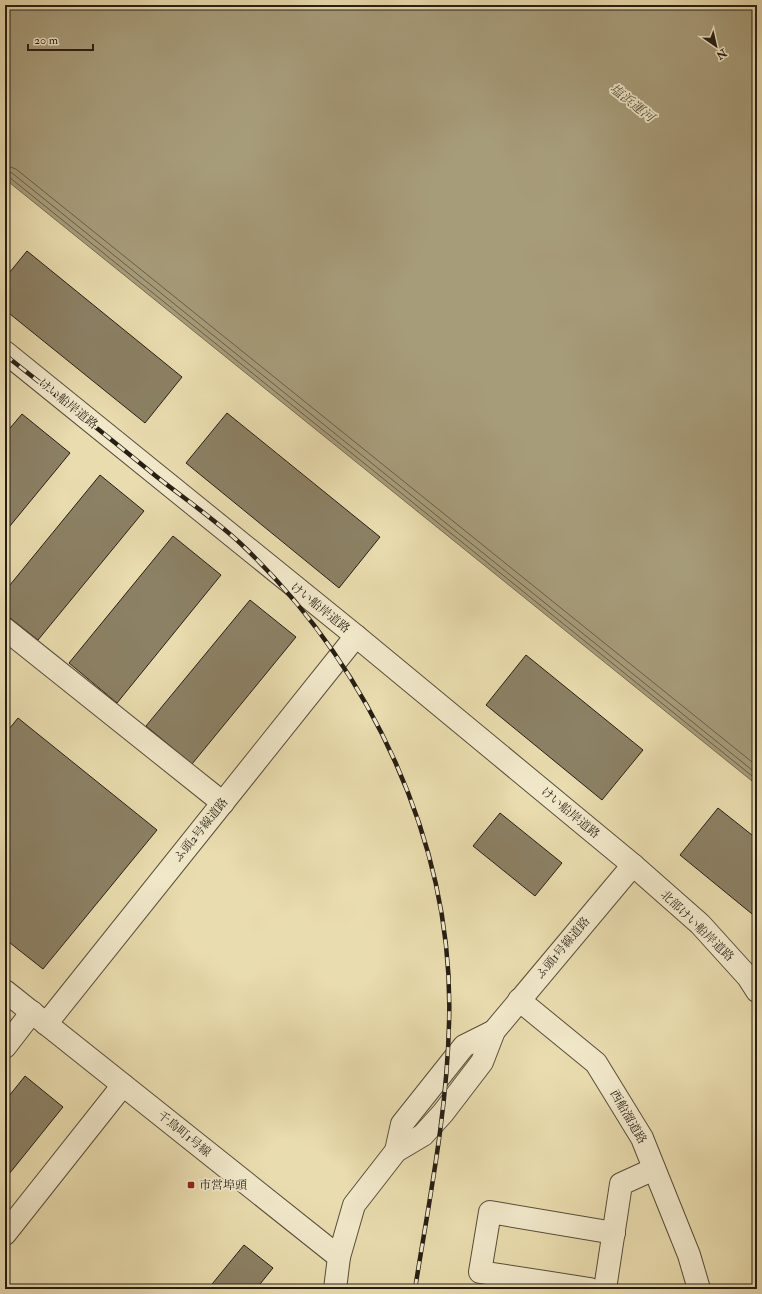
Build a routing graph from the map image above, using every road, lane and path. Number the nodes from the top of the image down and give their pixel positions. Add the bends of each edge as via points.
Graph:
1 (5, 352) edge
2 (5, 629) edge
3 (356, 636) junction
4 (223, 803) junction
5 (633, 865) junction
6 (5, 991) edge
7 (757, 991) edge
8 (519, 1000) junction
9 (39, 1018) junction
10 (5, 1047) edge
11 (123, 1085) junction
12 (654, 1169) junction
13 (614, 1233) junction
14 (5, 1234) edge
15 (339, 1257) junction
16 (335, 1289) edge
17 (590, 1289) edge
18 (605, 1289) edge
19 (699, 1289) edge

1 - 3 street, けい船岸道路
2 - 4 street
3 - 4 street, ふ頭2号線道路
3 - 5 street, けい船岸道路
4 - 9 street, ふ頭2号線道路
5 - 7 street, 北部けい船岸道路 via 700,924 748,977
5 - 8 street, ふ頭1号線道路
6 - 9 street, 千鳥町1号線
8 - 12 street, 西船溜道路 via 596,1064 642,1138
8 - 15 street, ふ頭1号線道路 via 494,1031 482,1062 443,1113 423,1135 396,1151 354,1205
9 - 10 street, ふ頭2号線道路
9 - 11 street, 千鳥町1号線
11 - 14 street
11 - 15 street, 千鳥町1号線
12 - 13 street via 621,1184
12 - 19 street, 西船溜道路 via 689,1255
13 - 17 street via 490,1212 480,1272
13 - 18 street
15 - 16 street

